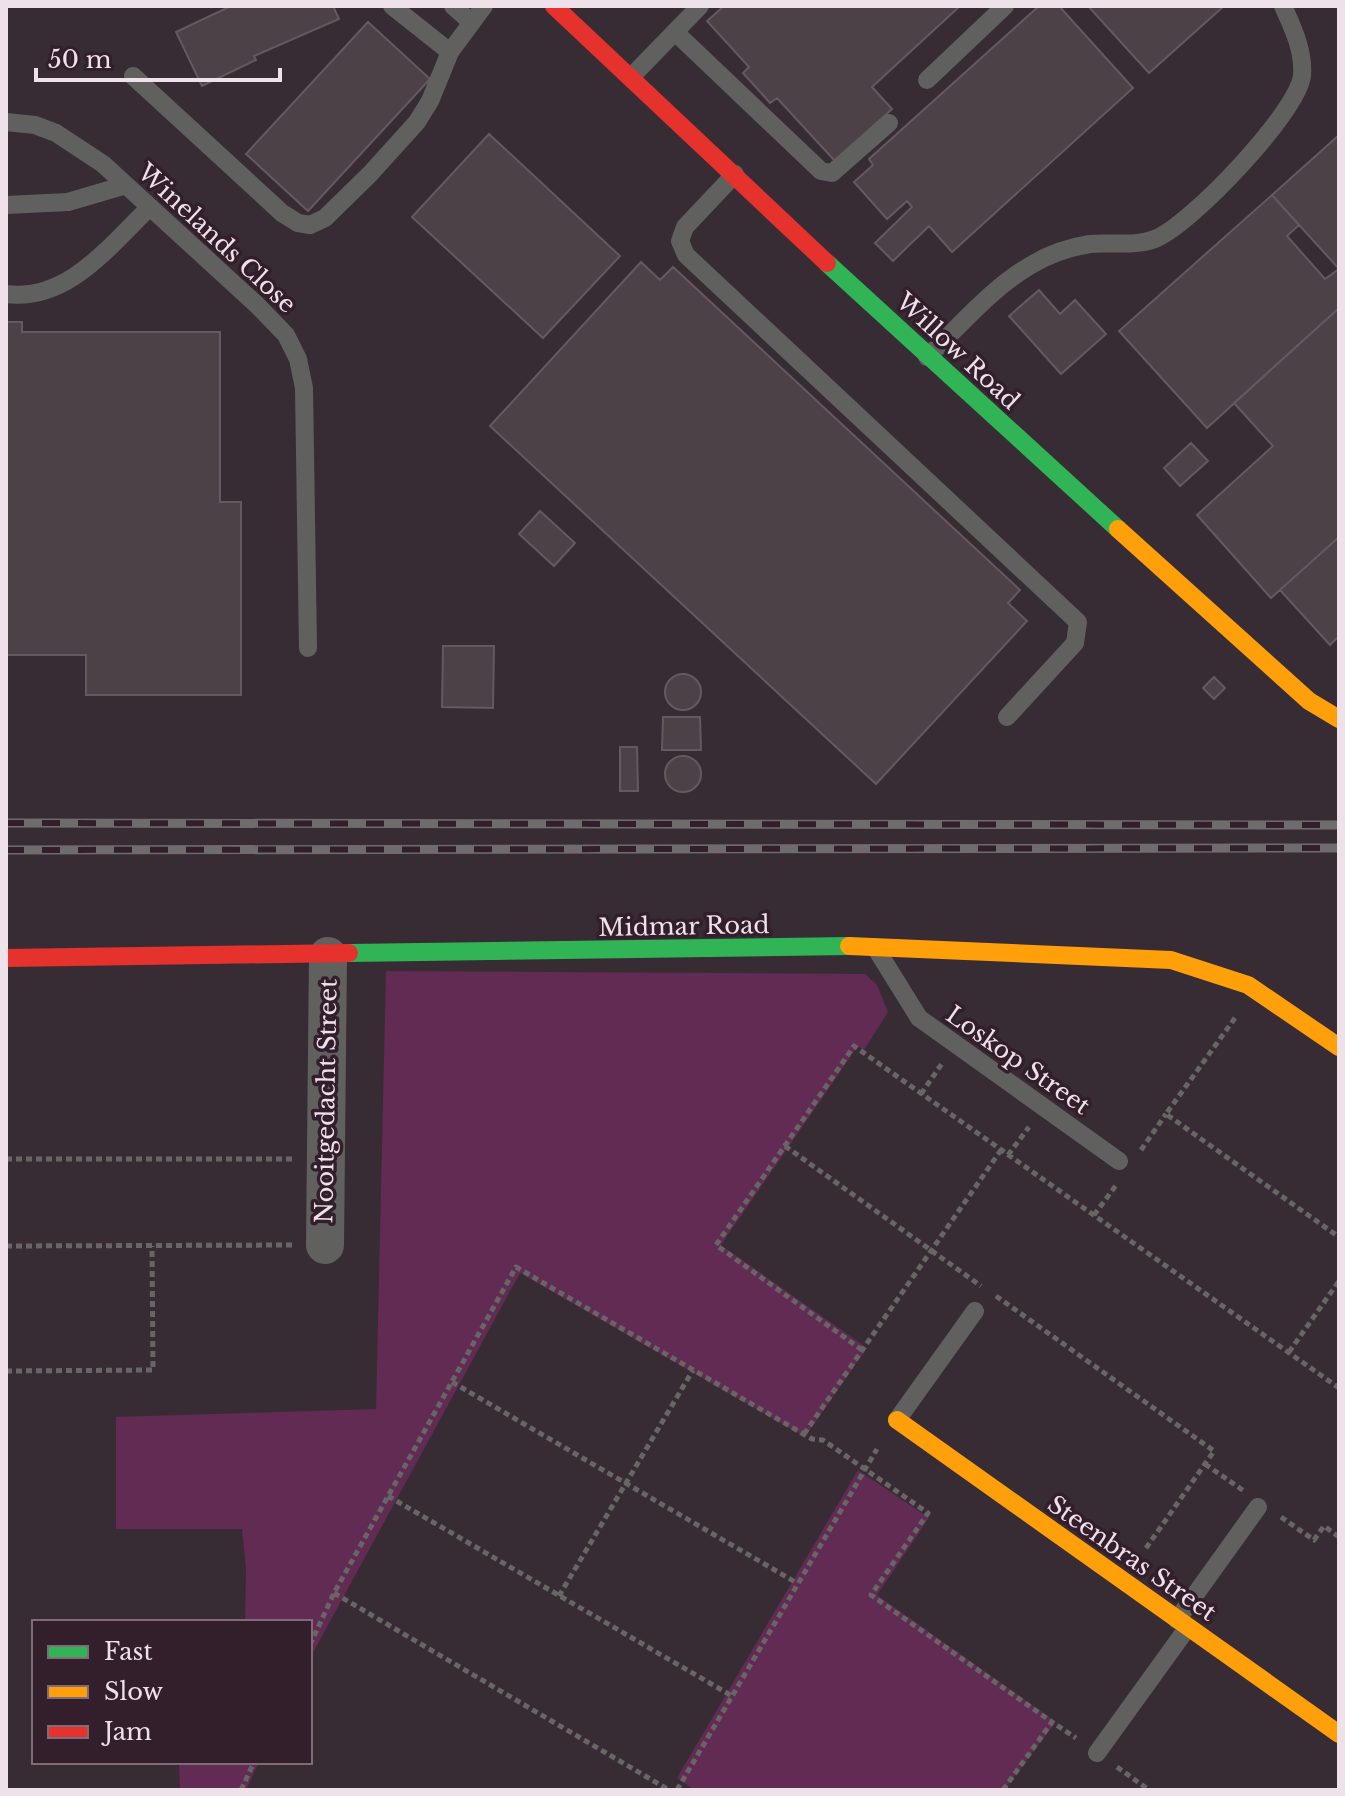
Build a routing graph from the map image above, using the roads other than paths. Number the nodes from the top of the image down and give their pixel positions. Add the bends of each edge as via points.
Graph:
1 (392, 6) edge
2 (453, 6) edge
3 (484, 6) edge
4 (554, 6) edge
5 (700, 6) edge
6 (1005, 6) edge
7 (1283, 6) edge
8 (471, 22) junction
9 (675, 32) junction
10 (450, 52) junction
11 (133, 76) dead end
12 (632, 76) junction
13 (927, 80) dead end
14 (6, 122) edge
15 (889, 123) dead end
16 (735, 174) junction
17 (126, 185) junction
18 (6, 205) edge
19 (150, 207) junction
20 (6, 294) edge
21 (927, 357) junction
22 (308, 648) dead end
23 (1007, 717) dead end
24 (1339, 719) edge
25 (875, 946) junction
26 (328, 956) junction
27 (6, 958) edge
28 (1339, 1047) edge
29 (1119, 1161) dead end
30 (325, 1245) road end
31 (975, 1311) dead end
32 (897, 1420) joint
33 (1260, 1505) road end
34 (1183, 1624) junction
35 (1339, 1734) edge
36 (1097, 1753) dead end

1 - 10 lane
2 - 8 lane
3 - 8 lane
4 - 12 street, Willow Road
5 - 9 lane
6 - 13 lane
7 - 21 lane via 1300,46 1302,77 1292,104 1212,193 1157,238 1088,244 1032,264 1002,284
8 - 10 lane
9 - 12 lane
9 - 15 lane via 821,171 832,173 845,164
10 - 11 lane via 417,122 325,218 310,225 282,213
12 - 16 street, Willow Road
14 - 17 lane, Winelands Close via 56,133
16 - 21 street, Willow Road
16 - 23 lane via 685,227 680,241 686,255 1078,622 1075,643
17 - 18 lane via 68,202
17 - 19 lane, Winelands Close
19 - 20 lane via 63,285 39,295
19 - 22 lane, Winelands Close via 257,305 286,335 298,359 305,429
21 - 24 street, Willow Road via 1281,677
25 - 26 street, Midmar Road
25 - 28 street, Midmar Road via 1171,960 1255,989
25 - 29 lane, Loskop Street via 919,1018
26 - 27 street, Midmar Road
26 - 30 street, Nooitgedacht Street
31 - 32 lane
32 - 34 street, Steenbras Street
33 - 34 lane
34 - 35 street, Steenbras Street
34 - 36 lane

